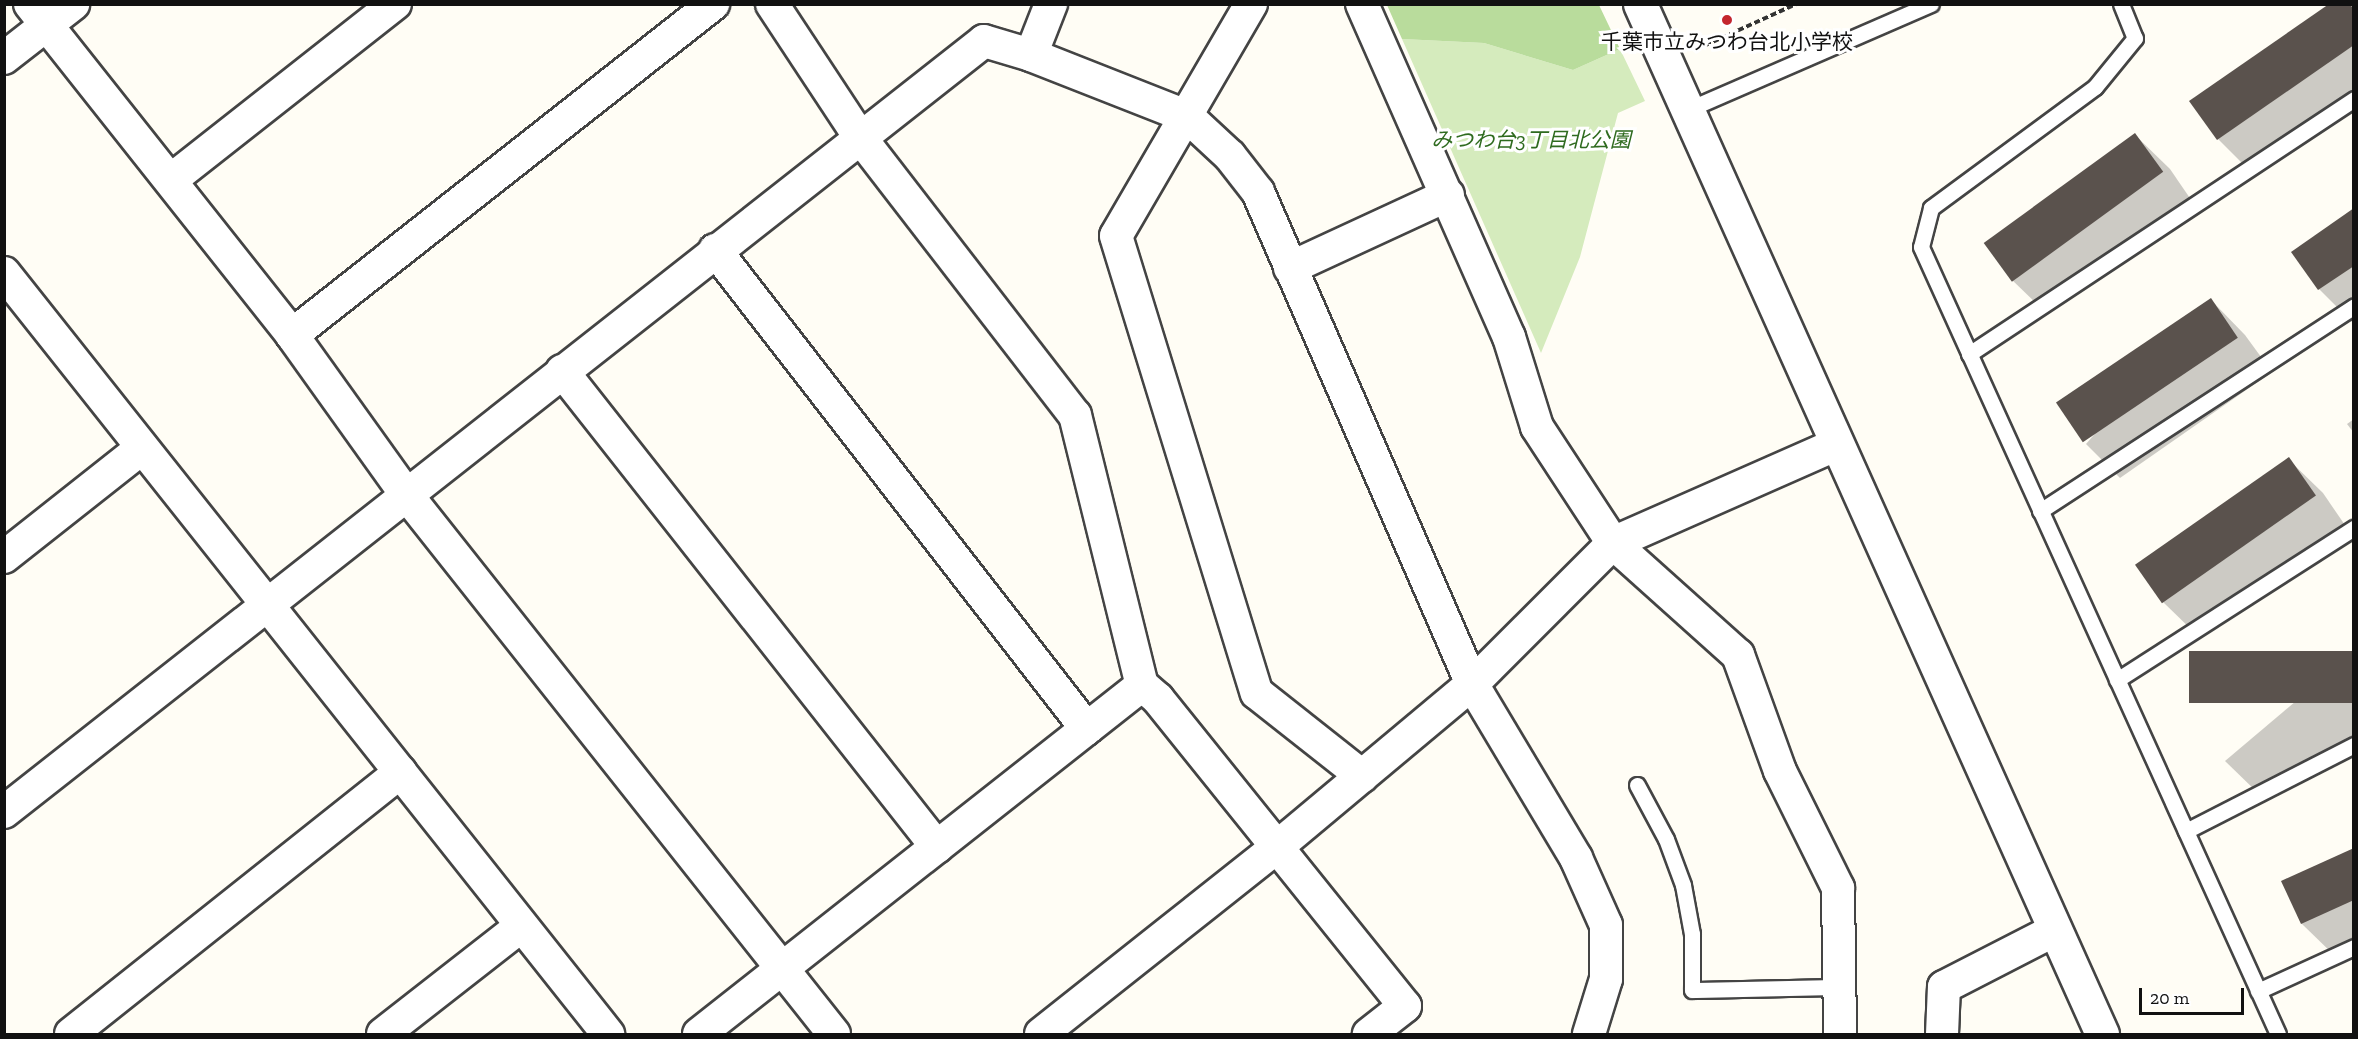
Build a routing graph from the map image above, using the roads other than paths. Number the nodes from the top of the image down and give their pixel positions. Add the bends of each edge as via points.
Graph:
1 (73, 4) edge
2 (395, 4) edge
3 (713, 4) edge
4 (772, 4) edge
5 (1051, 4) edge
6 (1251, 4) edge
7 (1362, 4) edge
8 (1640, 4) edge
9 (1931, 4) edge
10 (2121, 4) edge
11 (38, 15) edge
12 (1031, 55) junction
13 (4, 58) edge
14 (2354, 99) edge
15 (1687, 110) junction
16 (1188, 117) junction
17 (859, 136) junction
18 (171, 180) junction
19 (1448, 195) junction
20 (715, 250) junction
21 (1290, 268) junction
22 (4, 273) edge
23 (14, 305) edge
24 (2354, 306) edge
25 (292, 335) junction
26 (1969, 354) junction
27 (562, 371) junction
28 (1837, 444) junction
29 (142, 448) junction
30 (406, 494) junction
31 (2040, 511) junction
32 (2354, 528) edge
33 (1613, 543) junction
34 (4, 557) edge
35 (266, 604) junction
36 (2117, 680) junction
37 (1472, 684) junction
38 (1142, 685) junction
39 (1087, 729) junction
40 (2354, 745) edge
41 (400, 772) junction
42 (1362, 776) junction
43 (1637, 785) dead end
44 (4, 812) edge
45 (2186, 831) junction
46 (937, 847) junction
47 (1277, 847) junction
48 (521, 926) junction
49 (2055, 930) junction
50 (2354, 947) edge
51 (782, 969) junction
52 (1839, 987) junction
53 (2259, 991) junction
54 (71, 1035) edge
55 (383, 1035) edge
56 (608, 1035) edge
57 (699, 1035) edge
58 (834, 1035) edge
59 (1041, 1035) edge
60 (1369, 1035) edge
61 (1589, 1035) edge
62 (1840, 1035) edge
63 (1942, 1035) edge
64 (2102, 1035) edge
65 (2278, 1035) edge

1 - 11 street
2 - 18 street
3 - 25 street
4 - 17 street
5 - 12 street
6 - 16 street
7 - 19 street
8 - 15 street
9 - 15 lane
10 - 26 lane via 2135,38 2095,87 1931,208 1921,247
11 - 13 street
11 - 18 street
12 - 16 street
12 - 17 street via 984,41
14 - 26 lane
15 - 28 street
16 - 21 street via 1230,156 1258,192
16 - 42 street via 1116,236 1257,693
17 - 20 street
17 - 38 street via 1075,415
18 - 25 street
19 - 21 street
19 - 33 street via 1509,337 1537,428
20 - 27 street
20 - 39 street
21 - 37 street
22 - 23 street
23 - 29 street
24 - 31 lane
25 - 30 street
26 - 31 lane
27 - 30 street
27 - 46 street
28 - 33 street
28 - 49 street
29 - 34 street
29 - 35 street
30 - 35 street
30 - 51 street
31 - 36 lane
32 - 36 lane
33 - 37 street
33 - 52 street via 1738,655 1780,771 1838,888
35 - 41 street
35 - 44 street
36 - 45 lane
37 - 42 street
37 - 61 street via 1576,858 1606,925 1606,979
38 - 39 street
38 - 47 street via 1158,699
39 - 46 street
40 - 45 lane
41 - 48 street
41 - 54 street
42 - 47 street
43 - 52 lane via 1666,839 1683,885 1692,934 1692,990
45 - 53 lane
46 - 51 street
47 - 59 street
47 - 60 street via 1405,1006
48 - 55 street
48 - 56 street
49 - 63 street via 1944,987
49 - 64 street
50 - 53 lane
51 - 57 street
51 - 58 street
52 - 62 street
53 - 65 lane

